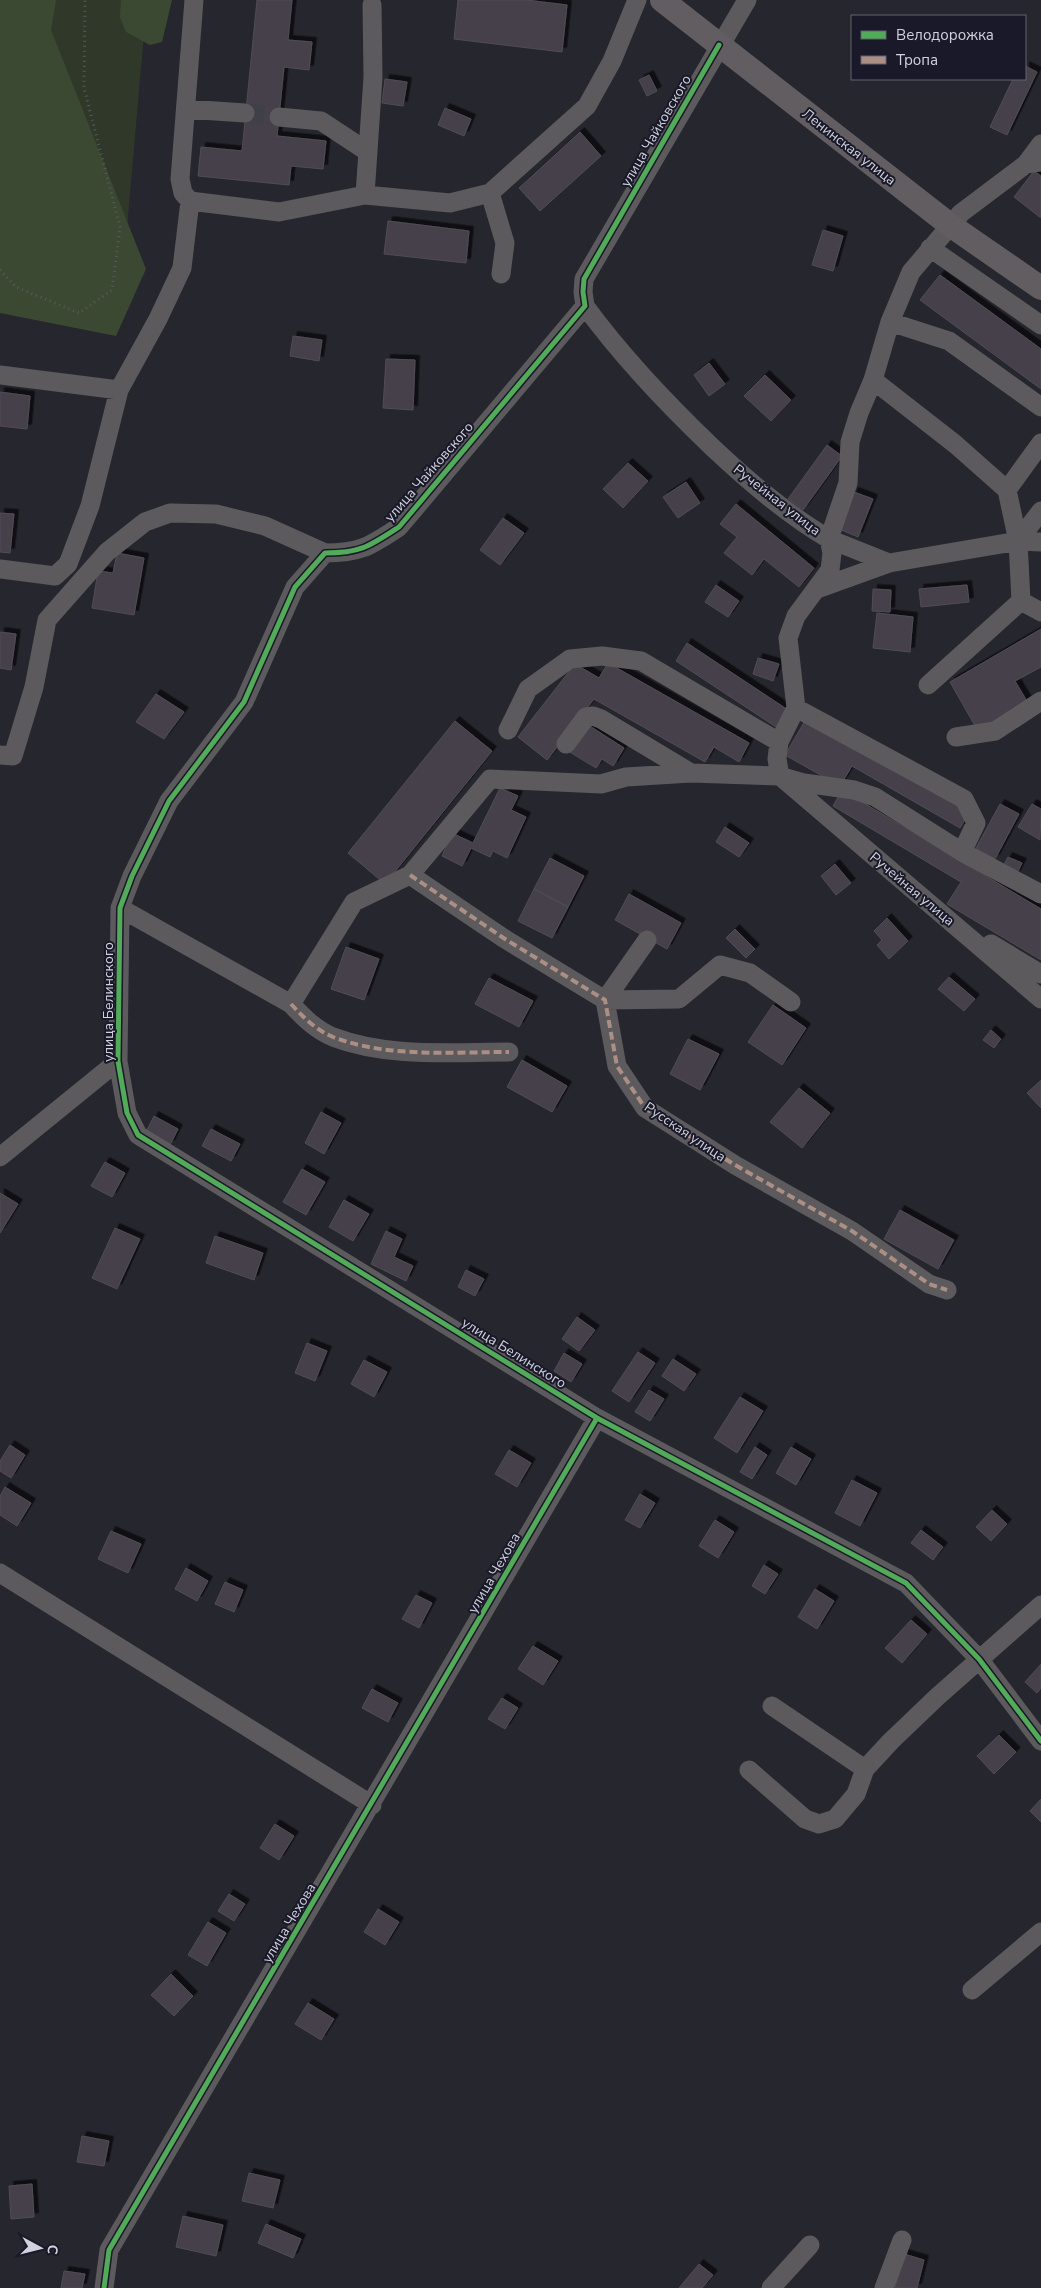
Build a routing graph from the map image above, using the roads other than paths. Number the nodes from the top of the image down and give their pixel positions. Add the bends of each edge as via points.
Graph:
1 (194, 0) edge
2 (637, 0) edge
3 (662, 0) edge
4 (747, 0) edge
5 (372, 5) dead end
6 (719, 45) junction
7 (186, 109) junction
8 (245, 113) tunnel mouth
9 (279, 117) tunnel mouth
10 (1041, 144) edge
11 (368, 152) junction
12 (1033, 163) edge
13 (490, 193) junction
14 (365, 195) junction
15 (190, 202) junction
16 (950, 225) junction
17 (930, 248) junction
18 (502, 274) dead end
19 (1041, 288) edge
20 (585, 306) junction
21 (890, 322) junction
22 (1041, 325) edge
23 (0, 375) edge
24 (873, 380) junction
25 (119, 390) junction
26 (1041, 407) edge
27 (1041, 443) edge
28 (1007, 490) junction
29 (1041, 512) edge
30 (829, 539) junction
31 (1018, 542) junction
32 (1041, 542) edge
33 (325, 552) junction
34 (889, 563) junction
35 (0, 569) edge
36 (817, 589) junction
37 (1021, 602) junction
38 (1041, 612) edge
39 (928, 685) dead end
40 (1041, 701) edge
41 (796, 708) junction
42 (508, 730) dead end
43 (956, 738) dead end
44 (779, 742) junction
45 (566, 744) dead end
46 (7, 756) edge
47 (691, 773) junction
48 (780, 776) junction
49 (962, 852) junction
50 (410, 874) junction
51 (1041, 894) edge
52 (120, 908) junction
53 (977, 935) dead end
54 (647, 940) dead end
55 (1041, 974) edge
56 (1041, 999) edge
57 (605, 1000) junction
58 (791, 1002) dead end
59 (291, 1004) junction
60 (509, 1052) dead end
61 (118, 1061) junction
62 (0, 1157) edge
63 (947, 1290) dead end
64 (597, 1418) junction
65 (0, 1573) edge
66 (1041, 1605) edge
67 (979, 1659) junction
68 (772, 1706) dead end
69 (1041, 1741) edge
70 (749, 1770) dead end
71 (865, 1770) junction
72 (372, 1805) junction
73 (1041, 1932) edge
74 (972, 1990) dead end
75 (902, 2240) dead end
76 (810, 2245) dead end
77 (104, 2288) edge
78 (771, 2288) edge
79 (884, 2288) edge

1 - 7 street
2 - 13 street via 612,61 587,106
3 - 6 main road, Ленинская улица
4 - 6 street, улица Чайковского
5 - 11 street via 373,77
6 - 16 main road, Ленинская улица
6 - 20 street, улица Чайковского via 584,279
7 - 8 street
7 - 15 street via 180,179 183,193
9 - 11 street via 321,121
10 - 12 street
11 - 14 street
12 - 16 street via 961,213
13 - 14 street via 450,203
13 - 18 street via 505,243
14 - 15 street via 279,212
15 - 25 street via 182,268
16 - 17 street
16 - 19 main road, Ленинская улица
17 - 21 street via 911,272
17 - 22 street
20 - 30 street, Ручейная улица via 612,344 648,385 696,432 746,478 808,527
20 - 33 street, улица Чайковского via 399,527 366,548 347,553
21 - 24 street
21 - 26 street via 949,341
23 - 25 street
24 - 28 street via 955,444
24 - 30 street via 858,413 850,442 848,483
25 - 35 street via 90,506 68,564 55,576
27 - 28 street
28 - 31 street
29 - 31 street
30 - 34 street
30 - 36 street, Ручейная улица via 832,553 830,570
31 - 32 street
31 - 34 street
31 - 37 street
33 - 46 street via 265,526 216,514 170,513 145,522 107,552 47,620 34,687
33 - 52 street via 295,587 244,702 169,800
34 - 36 street
36 - 41 street, Ручейная улица via 796,616 788,638
37 - 38 street
37 - 39 street
40 - 43 street via 995,731
41 - 44 street
41 - 49 street via 964,799 976,823
42 - 44 street via 528,689 570,659 602,656 641,662
44 - 48 street
45 - 47 street via 586,718 593,716
47 - 48 street
47 - 50 street via 626,777 602,784 490,779
48 - 49 street via 875,797
48 - 56 street, Ручейная улица
49 - 51 street
50 - 57 street via 505,939
50 - 59 street via 354,902
52 - 59 street
52 - 61 street, улица Белинского
53 - 55 street
54 - 57 street
57 - 58 street via 679,999 720,965 750,973
57 - 63 street, Русская улица via 617,1066 645,1108 735,1165 852,1231 929,1284
59 - 60 street via 307,1021 332,1037 386,1051
61 - 62 street
61 - 64 street, улица Белинского via 127,1112 138,1135
64 - 67 street, улица Белинского via 906,1583
64 - 72 street, улица Чехова
65 - 72 street
66 - 67 street
67 - 69 street, улица Белинского
67 - 71 street via 930,1703
68 - 71 street
70 - 71 street via 805,1819 819,1824 835,1819 856,1794
72 - 77 street, улица Чехова via 109,2250
73 - 74 street
75 - 79 street
76 - 78 street

